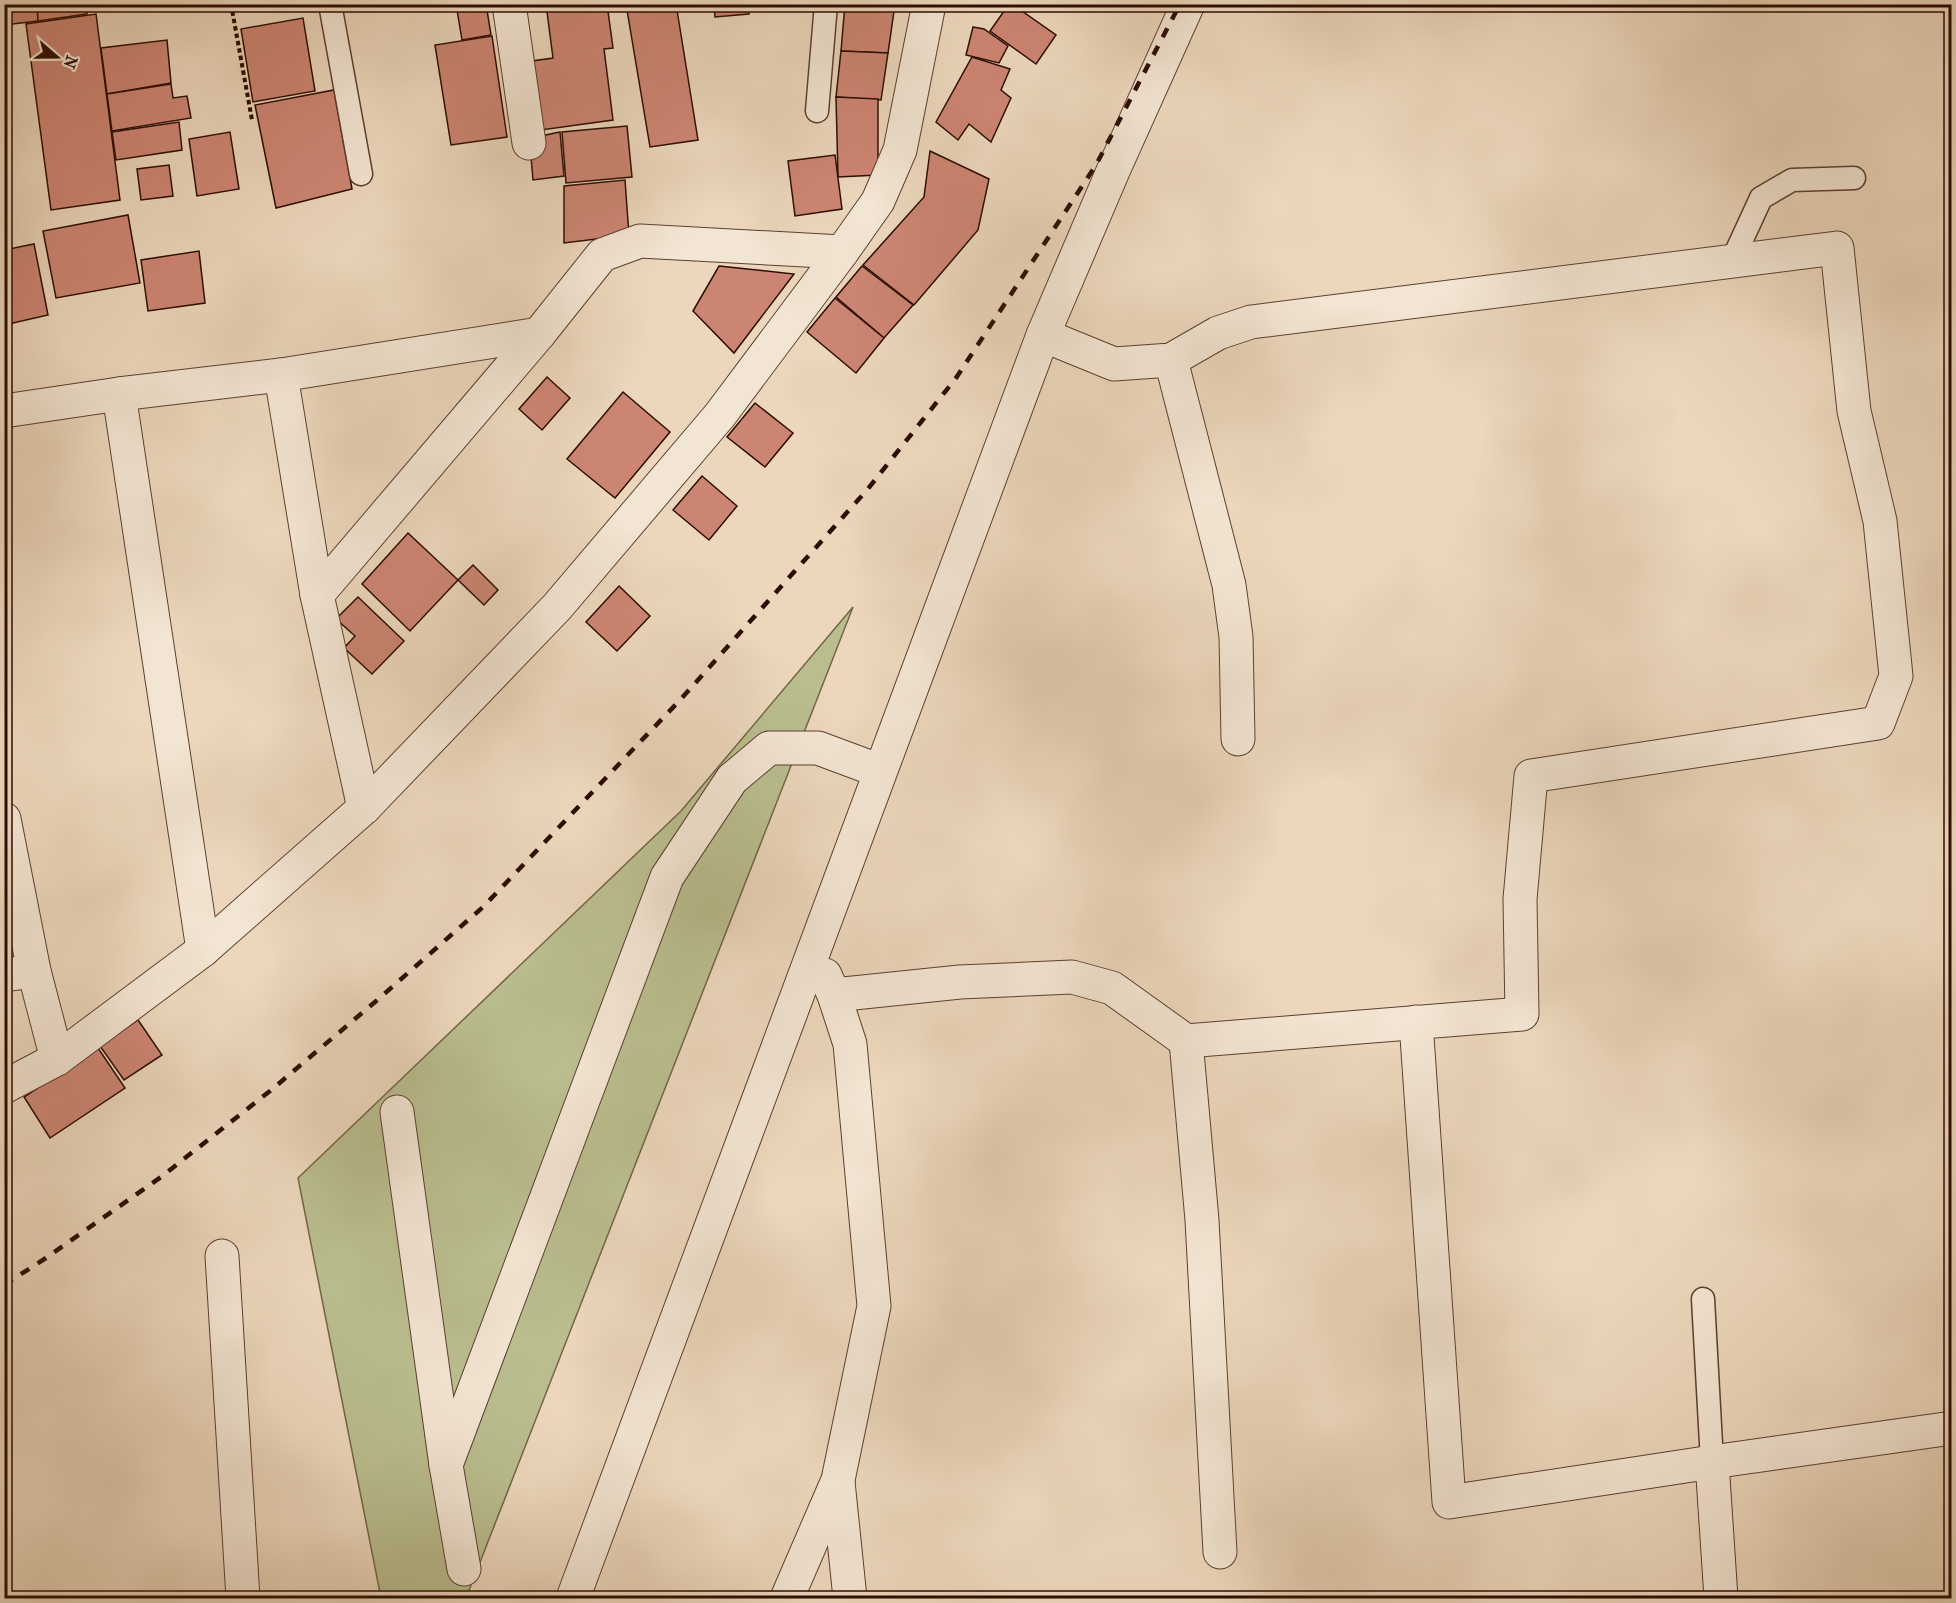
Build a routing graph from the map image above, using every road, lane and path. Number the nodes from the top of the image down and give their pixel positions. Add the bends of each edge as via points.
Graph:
1 (231, 4) edge
2 (330, 4) edge
3 (509, 4) edge
4 (826, 4) edge
5 (929, 4) edge
6 (1188, 4) edge
7 (817, 111) dead end
8 (252, 120) dead end
9 (529, 143) dead end
10 (361, 174) dead end
11 (1854, 178) dead end
12 (842, 252) junction
13 (1732, 261) junction
14 (539, 334) junction
15 (1042, 335) junction
16 (1171, 360) junction
17 (281, 375) junction
18 (119, 394) junction
19 (4, 411) edge
20 (317, 595) junction
21 (1238, 740) dead end
22 (880, 771) junction
23 (364, 808) junction
24 (4, 819) edge
25 (203, 950) junction
26 (814, 950) junction
27 (19, 973) edge
28 (834, 995) junction
29 (1416, 1022) junction
30 (1186, 1041) junction
31 (57, 1059) junction
32 (4, 1087) edge
33 (397, 1112) dead end
34 (222, 1256) dead end
35 (1703, 1299) dead end
36 (1952, 1428) edge
37 (1712, 1462) junction
38 (446, 1465) junction
39 (838, 1480) junction
40 (1220, 1552) dead end
41 (464, 1569) dead end
42 (243, 1599) edge
43 (573, 1599) edge
44 (787, 1599) edge
45 (850, 1599) edge
46 (1721, 1599) edge

1 - 8 path
2 - 10 lane
3 - 9 street
4 - 7 lane
5 - 12 street via 900,150 878,201
6 - 15 street
11 - 13 lane via 1791,180 1761,198
12 - 14 street via 640,241 602,255
12 - 23 street via 720,415 564,598
13 - 16 street via 1251,322 1218,333
13 - 29 street via 1837,248 1854,411 1880,521 1896,676 1878,723 1531,776 1520,899 1522,1014
14 - 17 street
14 - 20 street
15 - 16 street via 1114,364
15 - 22 street
16 - 21 street via 1228,585 1236,637
17 - 18 street
17 - 20 street
18 - 19 street
18 - 25 street
20 - 23 street
22 - 26 street
22 - 38 street via 818,748 769,748 732,779 667,877
23 - 25 street
24 - 27 street
25 - 31 street
26 - 28 street
26 - 43 street
27 - 31 street
28 - 30 street via 1072,976 1112,988
28 - 39 street via 850,1044 874,1306
29 - 30 street
29 - 37 street via 1449,1503
30 - 40 street via 1203,1220
31 - 32 street
33 - 38 street
34 - 42 street
35 - 37 lane
36 - 37 street
37 - 46 street
38 - 41 street
39 - 44 street
39 - 45 street

